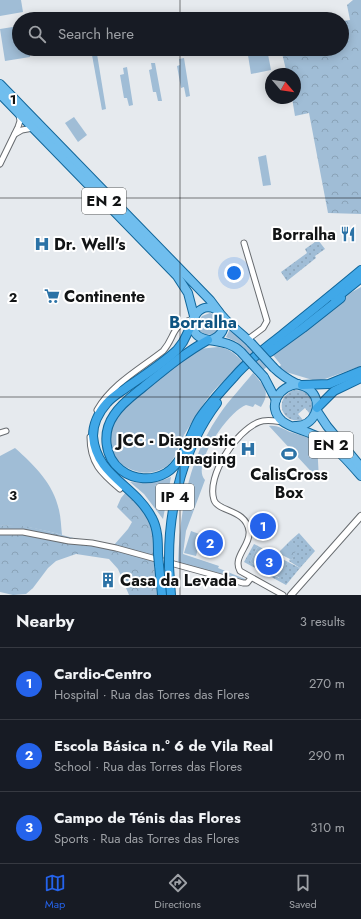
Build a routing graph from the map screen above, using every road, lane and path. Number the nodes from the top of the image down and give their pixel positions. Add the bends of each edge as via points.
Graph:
1 (0, 84) edge
2 (0, 94) edge
3 (18, 113) junction
4 (33, 128) junction
5 (13, 137) junction
6 (0, 164) edge
7 (244, 243) dead end
8 (361, 270) edge
9 (361, 278) edge
10 (361, 284) edge
11 (221, 314) junction
12 (193, 320) junction
13 (210, 340) junction
14 (249, 342) junction
15 (270, 352) junction
16 (361, 371) edge
17 (361, 378) edge
18 (300, 385) junction
19 (226, 386) junction
20 (276, 400) junction
21 (317, 409) junction
22 (283, 422) junction
23 (293, 426) junction
24 (6, 431) dead end
25 (0, 433) edge
26 (361, 467) edge
27 (361, 476) edge
28 (120, 489) dead end
29 (361, 516) edge
30 (0, 532) edge
31 (163, 556) junction
32 (164, 566) junction
33 (251, 578) junction
34 (162, 595) edge
35 (166, 595) edge
36 (171, 595) edge
37 (283, 595) edge
38 (291, 595) edge

1 - 11 main road, EN 2
2 - 3 main road, EN 2
3 - 4 main road, EN 2
3 - 5 street via 20,123
4 - 5 street via 20,131
4 - 12 main road, EN 2 via 177,276 189,296
5 - 6 street
7 - 14 street via 267,321 264,328
8 - 19 highway, IP 4 via 244,367
9 - 15 highway, IP 4
10 - 15 highway
11 - 12 main road via 206,308 197,312
11 - 13 main road via 224,322 223,331
11 - 14 main road, EN 2
12 - 13 main road, EN 2 via 193,328 199,337
12 - 28 street via 179,325 163,351 114,389 95,415 90,442 94,460 100,470
12 - 31 highway via 177,350 107,404 96,419 93,432 96,452 101,463 137,496 153,519
13 - 19 highway via 192,349 125,402 114,415 107,428 106,440 109,453 116,465 126,473 139,478 151,478 167,472 180,458 202,415
13 - 20 main road, EN 2, bridge via 230,344 241,352 264,377
14 - 18 main road, EN 2, bridge via 274,368
15 - 31 highway, IP 4 via 228,390 214,407 196,440 182,472
16 - 18 highway via 331,383
17 - 21 highway via 334,390
18 - 20 main road via 287,387
18 - 21 main road, EN 2 via 308,388 316,396
19 - 31 highway, IP 4 via 198,428 179,469 168,507
20 - 22 main road, EN 2 via 276,413
21 - 23 main road, EN 2 via 310,421
21 - 26 main road, EN 2 via 327,426
22 - 23 main road, EN 2
22 - 33 street via 261,422 248,429 229,449 214,480 216,504 237,514 248,526 249,535 238,564 241,572
23 - 27 main road, EN 2 via 328,443
24 - 25 street
29 - 38 street
30 - 33 street via 23,532 116,548 243,583 247,583
31 - 32 highway, bridge
32 - 34 highway
32 - 35 highway
32 - 36 highway
33 - 37 street

